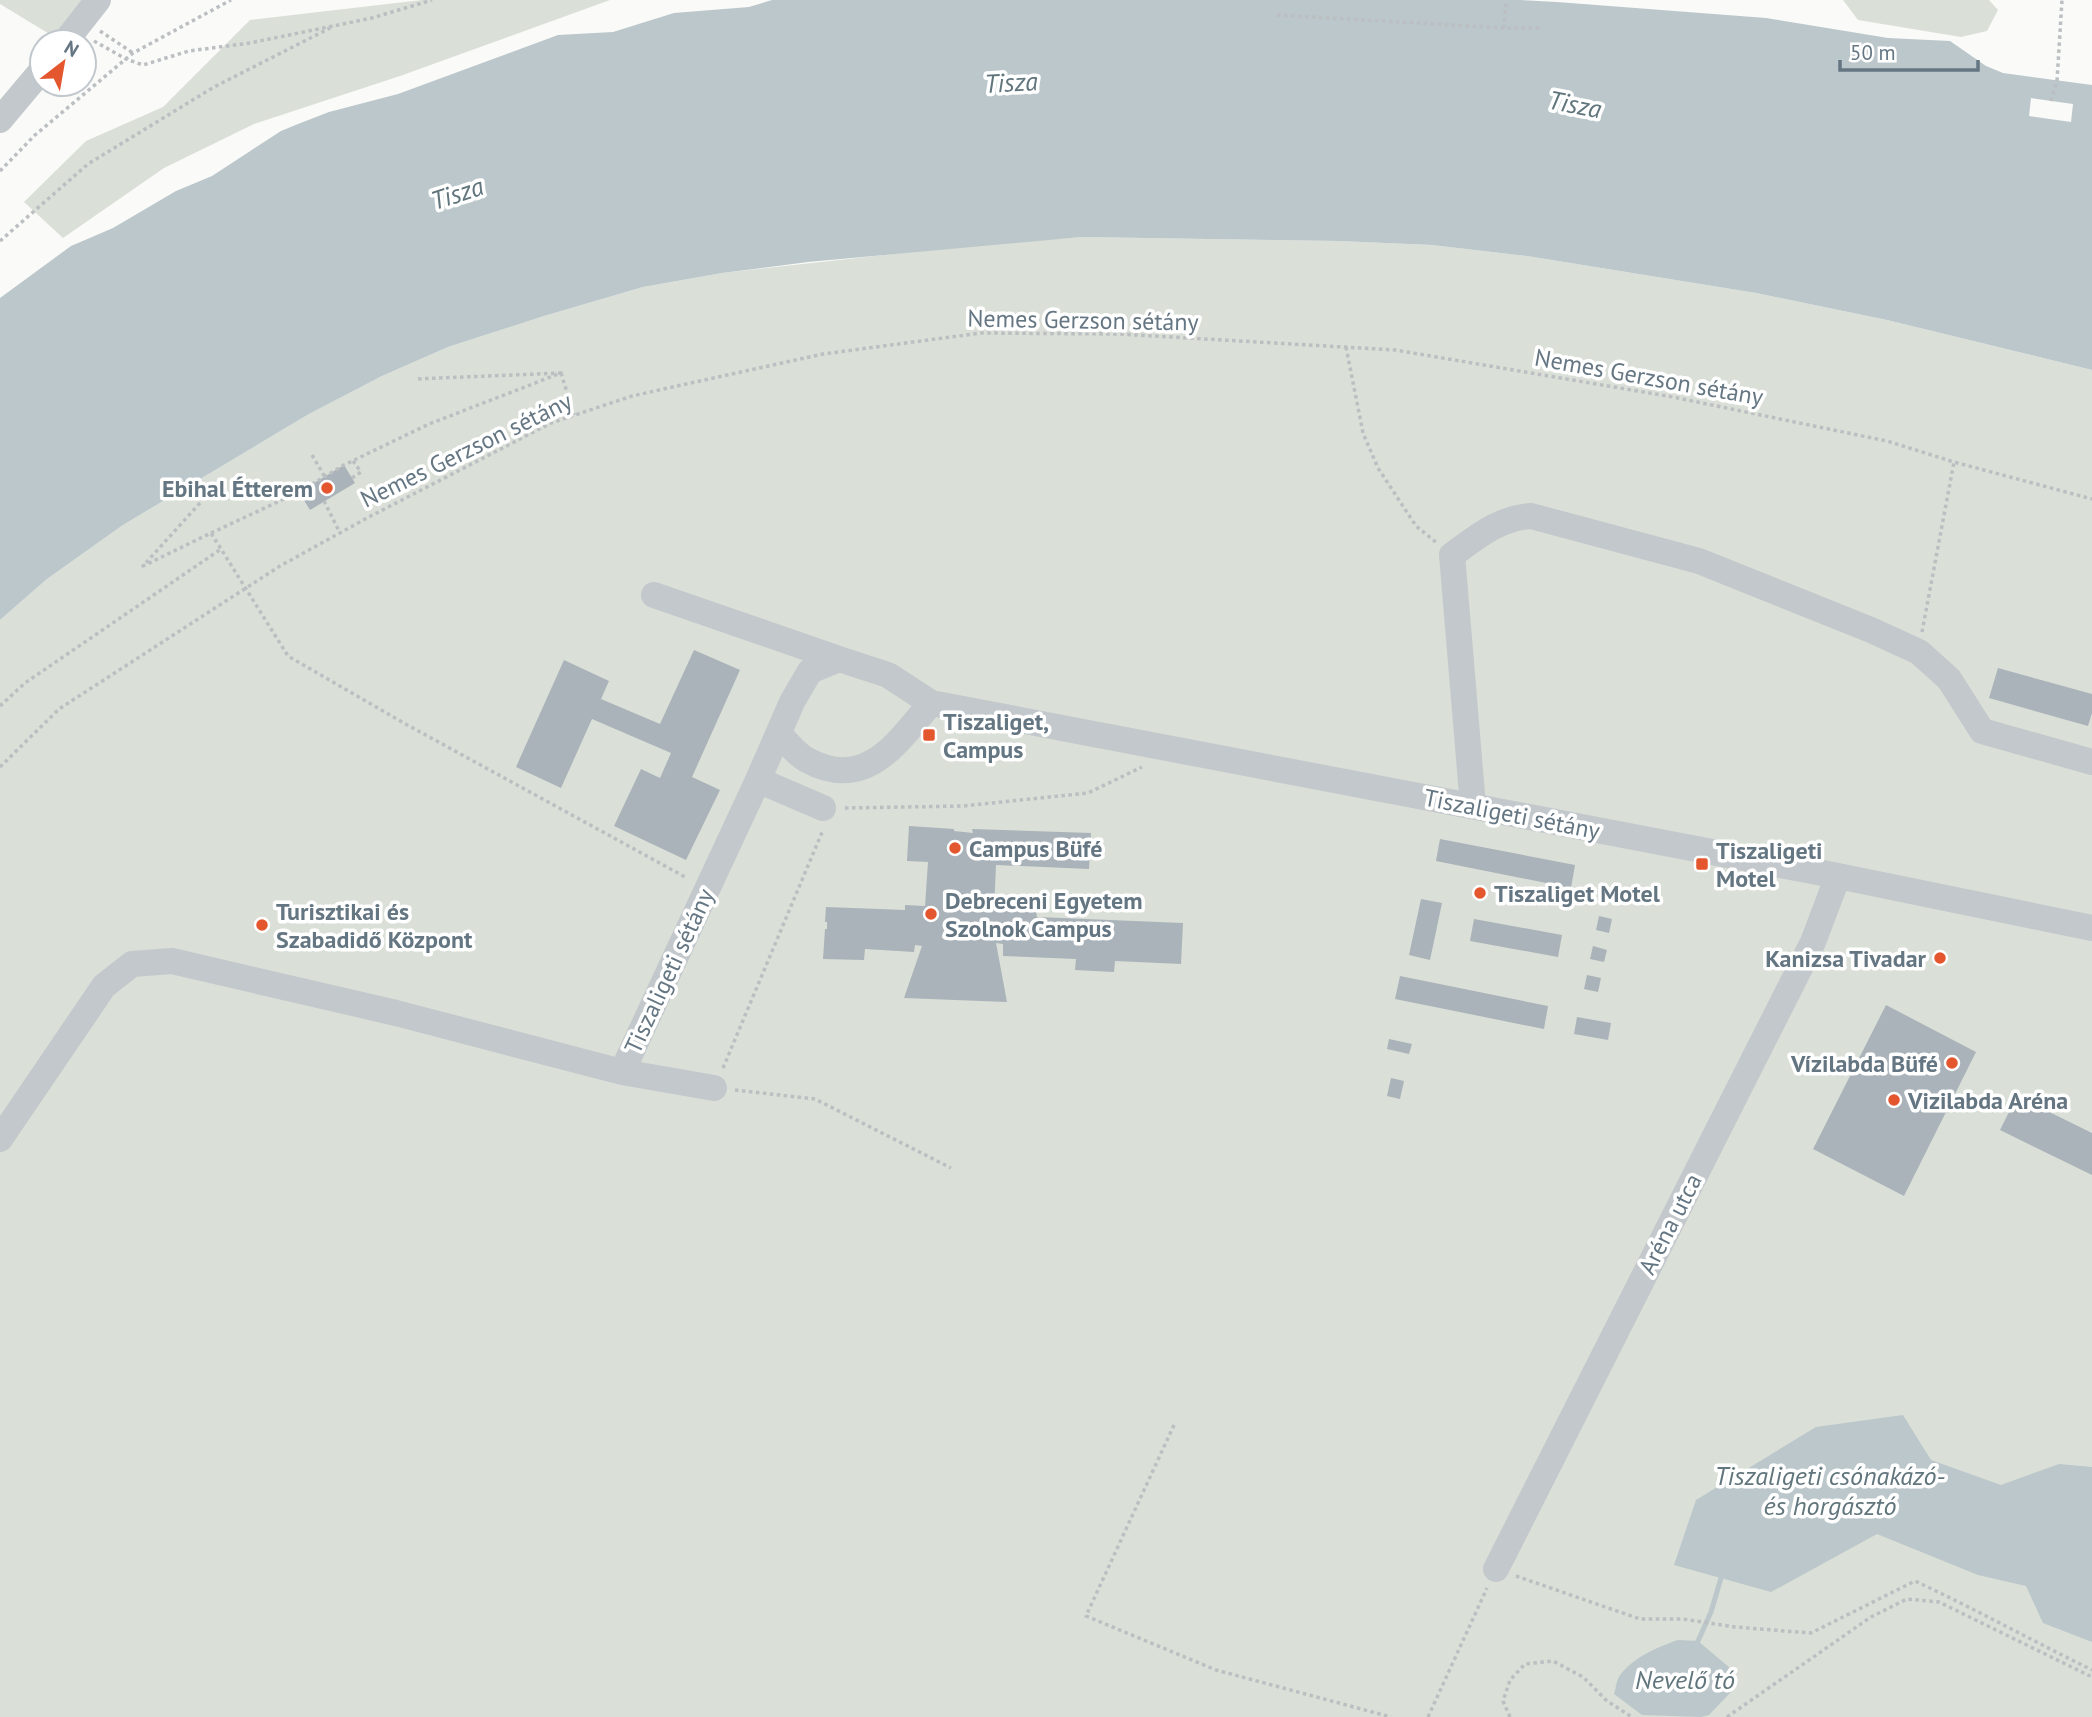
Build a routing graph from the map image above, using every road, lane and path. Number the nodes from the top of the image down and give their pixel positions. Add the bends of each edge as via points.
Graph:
1 (97, 0) edge
2 (231, 0) edge
3 (432, 0) edge
4 (1506, 0) edge
5 (2062, 0) edge
6 (1277, 15) dead end
7 (334, 26) junction
8 (76, 28) edge
9 (1540, 28) dead end
10 (1504, 29) junction
11 (98, 48) edge
12 (126, 60) junction
13 (28, 87) edge
14 (2051, 101) dead end
15 (0, 120) edge
16 (0, 171) edge
17 (0, 241) edge
18 (1346, 347) junction
19 (561, 373) junction
20 (415, 379) dead end
21 (575, 415) junction
22 (312, 455) dead end
23 (354, 461) junction
24 (1954, 462) junction
25 (325, 477) junction
26 (352, 478) dead end
27 (2092, 499) edge
28 (324, 501) dead end
29 (200, 503) dead end
30 (211, 533) junction
31 (340, 533) junction
32 (222, 549) junction
33 (1452, 555) junction
34 (246, 588) junction
35 (654, 595) dead end
36 (1919, 652) junction
37 (839, 659) junction
38 (930, 703) junction
39 (0, 706) edge
40 (779, 734) junction
41 (2092, 762) edge
42 (1151, 765) dead end
43 (0, 766) edge
44 (758, 780) junction
45 (1473, 806) junction
46 (828, 808) junction
47 (1838, 876) junction
48 (708, 889) junction
49 (2092, 928) edge
50 (622, 1072) junction
51 (715, 1088) junction
52 (0, 1139) edge
53 (951, 1168) dead end
54 (1174, 1425) dead end
55 (1496, 1569) junction
56 (2092, 1670) edge
57 (2092, 1677) edge
58 (1391, 1717) edge
59 (1428, 1717) edge
60 (1510, 1717) edge
61 (1632, 1717) edge
62 (1727, 1717) edge

1 - 8 street
2 - 12 path
3 - 7 path
4 - 10 path
5 - 14 path via 2057,81
6 - 10 path
7 - 12 path via 189,51 143,65
7 - 17 path via 214,87 88,164
9 - 10 path
11 - 12 path
12 - 16 path via 35,135
13 - 15 street
18 - 21 path, Nemes Gerzson sétány via 1119,334 981,333 823,354 632,396
18 - 24 path, Nemes Gerzson sétány via 1395,350 1673,397 1887,441
18 - 33 path via 1363,433 1378,468 1416,526
19 - 20 path
19 - 21 path
19 - 23 path via 429,424
21 - 31 path, Nemes Gerzson sétány via 551,423
22 - 25 path
23 - 25 path
23 - 26 path via 360,472
24 - 27 path, Nemes Gerzson sétány
24 - 36 path
25 - 30 path
28 - 31 path
29 - 30 path via 143,566
30 - 32 path
31 - 34 path, Nemes Gerzson sétány
32 - 34 path
32 - 39 path via 25,683
33 - 36 street via 1513,517 1531,516 1699,561
33 - 45 street
34 - 43 path, Nemes Gerzson sétány via 60,709
34 - 48 path via 288,656
35 - 37 street, Tiszaligeti sétány
36 - 41 street via 1949,679 1982,731
37 - 38 street, Tiszaligeti sétány via 888,675
37 - 40 street, Tiszaligeti sétány via 810,671
38 - 40 street via 898,743 872,765 838,771 806,760
38 - 45 street, Tiszaligeti sétány
40 - 44 street, Tiszaligeti sétány
42 - 46 path via 1088,793 963,806
44 - 46 street
44 - 48 street, Tiszaligeti sétány
45 - 47 street, Tiszaligeti sétány
46 - 51 path
47 - 49 street, Tiszaligeti sétány
47 - 55 street, Aréna utca via 1813,942
48 - 50 street, Tiszaligeti sétány
50 - 51 street
50 - 52 street, Tiszaligeti sétány via 172,961 132,964 104,986
51 - 53 path via 816,1099
54 - 58 path via 1086,1616 1216,1670
55 - 56 path via 1640,1619 1683,1619 1811,1633 1915,1581
55 - 59 path
57 - 62 path via 1939,1602 1907,1599 1871,1617
60 - 61 path via 1503,1701 1510,1681 1525,1664 1553,1661 1583,1677

